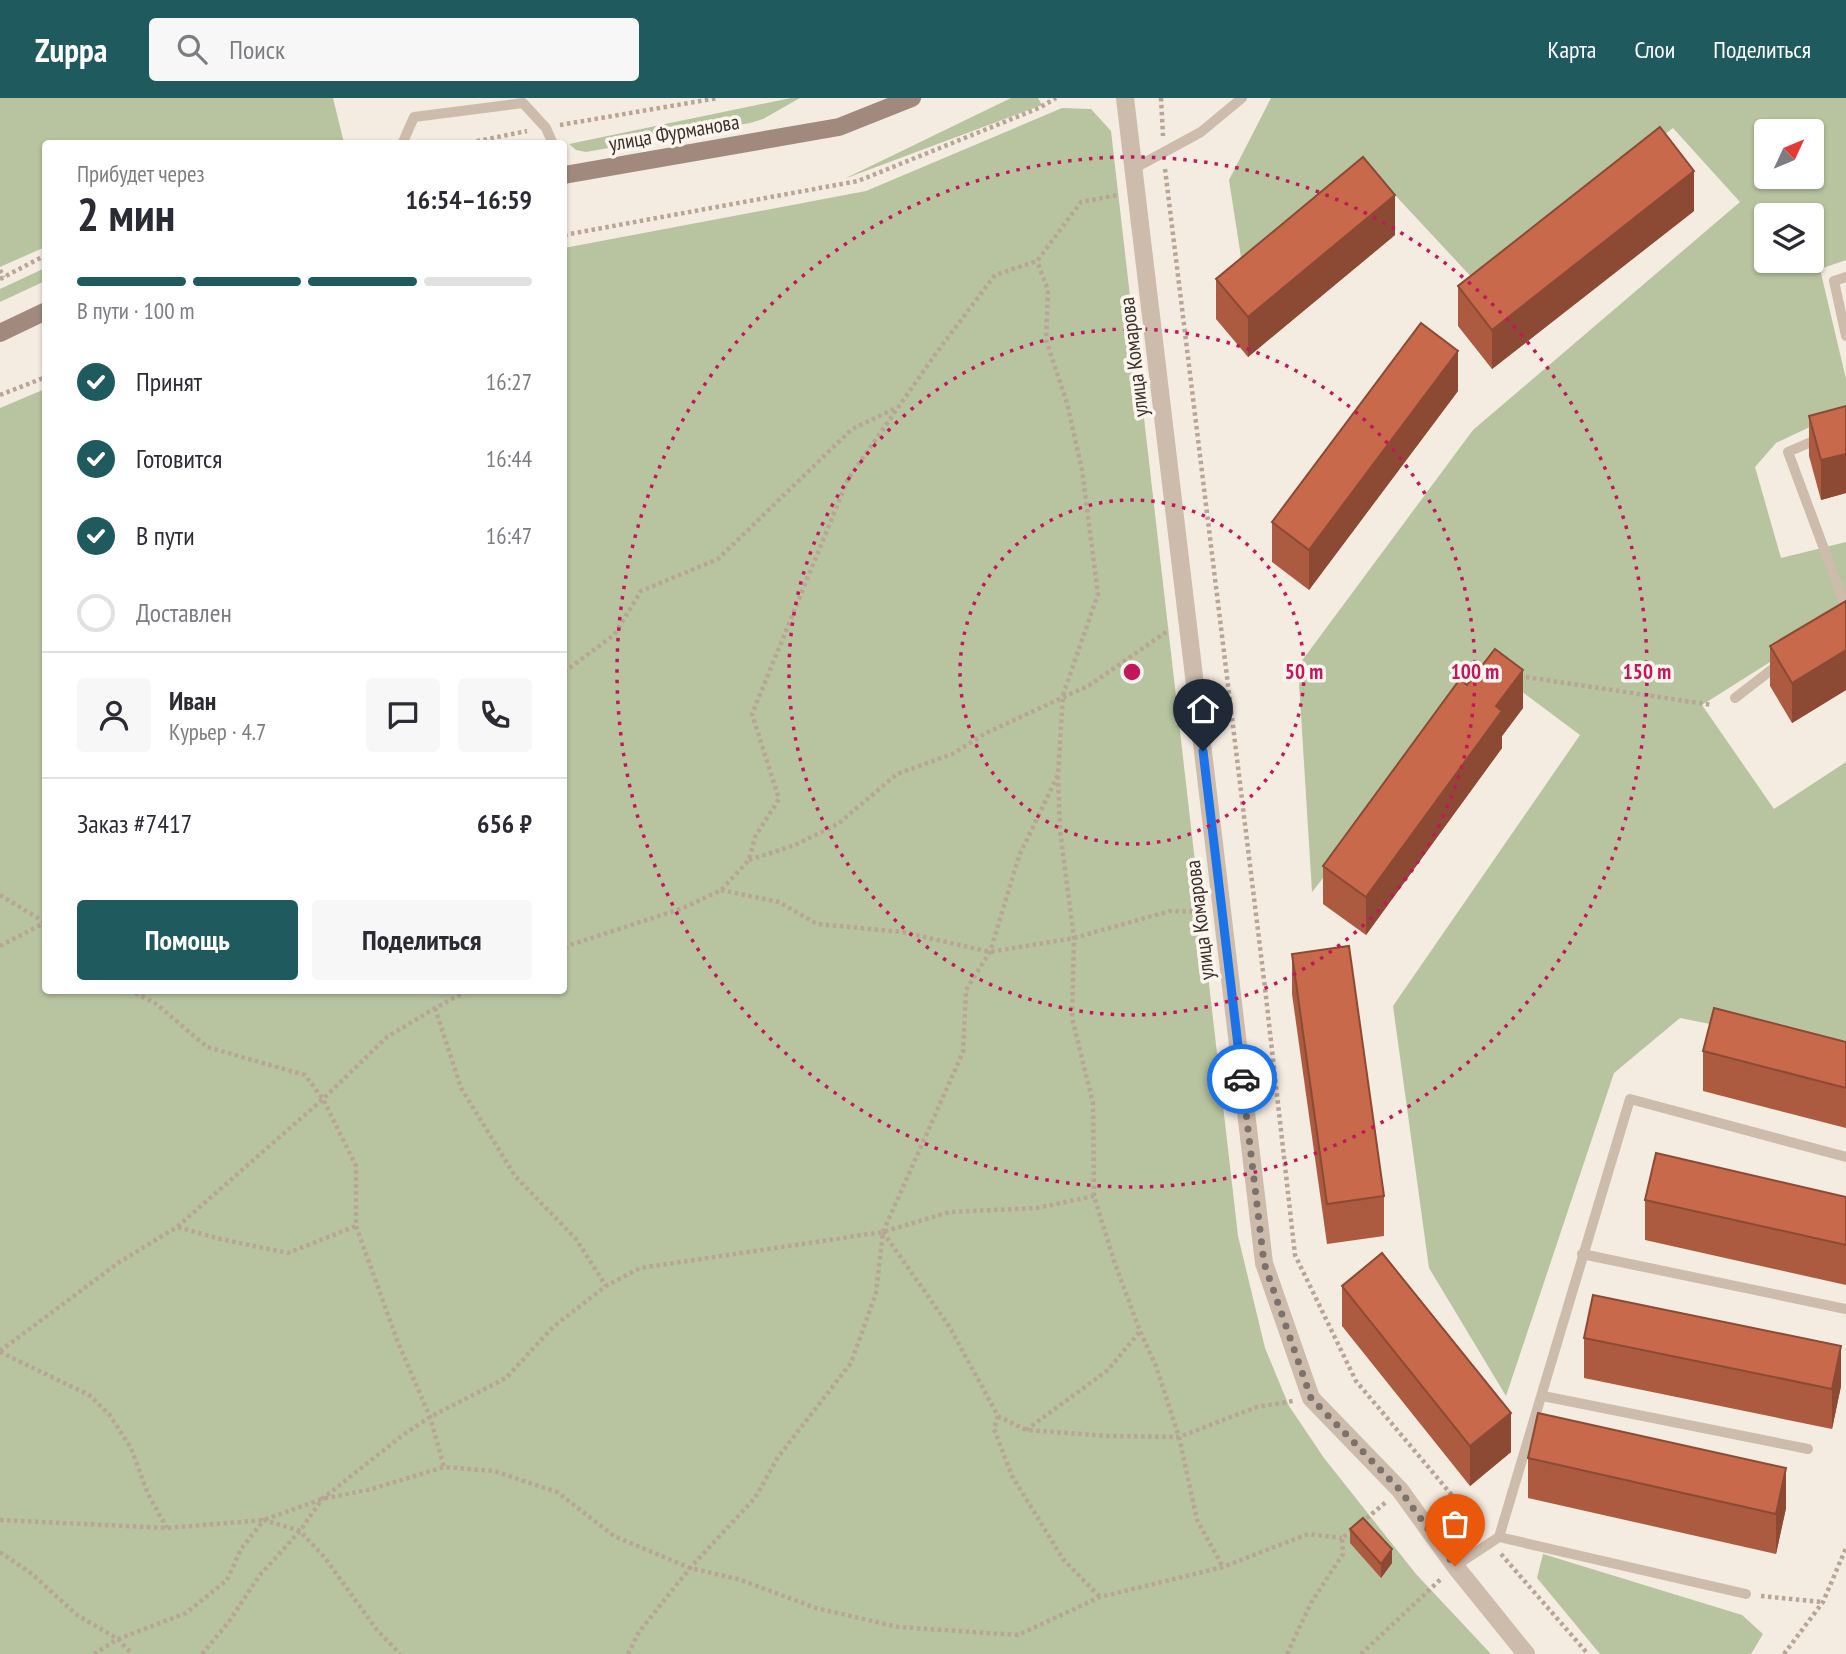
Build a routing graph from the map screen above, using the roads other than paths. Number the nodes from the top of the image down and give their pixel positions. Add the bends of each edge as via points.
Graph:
1 (912, 98) edge
2 (1125, 98) edge
3 (1242, 98) edge
4 (404, 140) edge
5 (551, 140) edge
6 (1133, 169) junction
7 (567, 172) edge
8 (1846, 277) edge
9 (42, 313) edge
10 (0, 333) edge
11 (1846, 336) edge
12 (1835, 432) edge
13 (1846, 610) edge
14 (1835, 621) edge
15 (1785, 659) edge
16 (1735, 698) dead end
17 (1846, 1157) edge
18 (1582, 1254) junction
19 (1846, 1309) edge
20 (1543, 1396) junction
21 (1808, 1449) dead end
22 (1495, 1539) junction
23 (1455, 1566) junction
24 (1746, 1594) road end
25 (1527, 1654) edge

1 - 7 main road, улица Фурманова via 839,127
2 - 6 street, улица Комарова
3 - 6 lane via 1201,132
4 - 5 lane via 414,117 523,103
6 - 23 street, улица Комарова via 1264,1263 1311,1398 1400,1490
8 - 11 lane via 1834,281
9 - 10 main road
12 - 13 lane via 1788,452
13 - 14 lane
15 - 16 lane
17 - 18 lane via 1630,1099
18 - 19 lane
18 - 20 lane
20 - 21 lane
20 - 22 lane
22 - 23 lane
22 - 24 lane
23 - 25 street, улица Комарова

